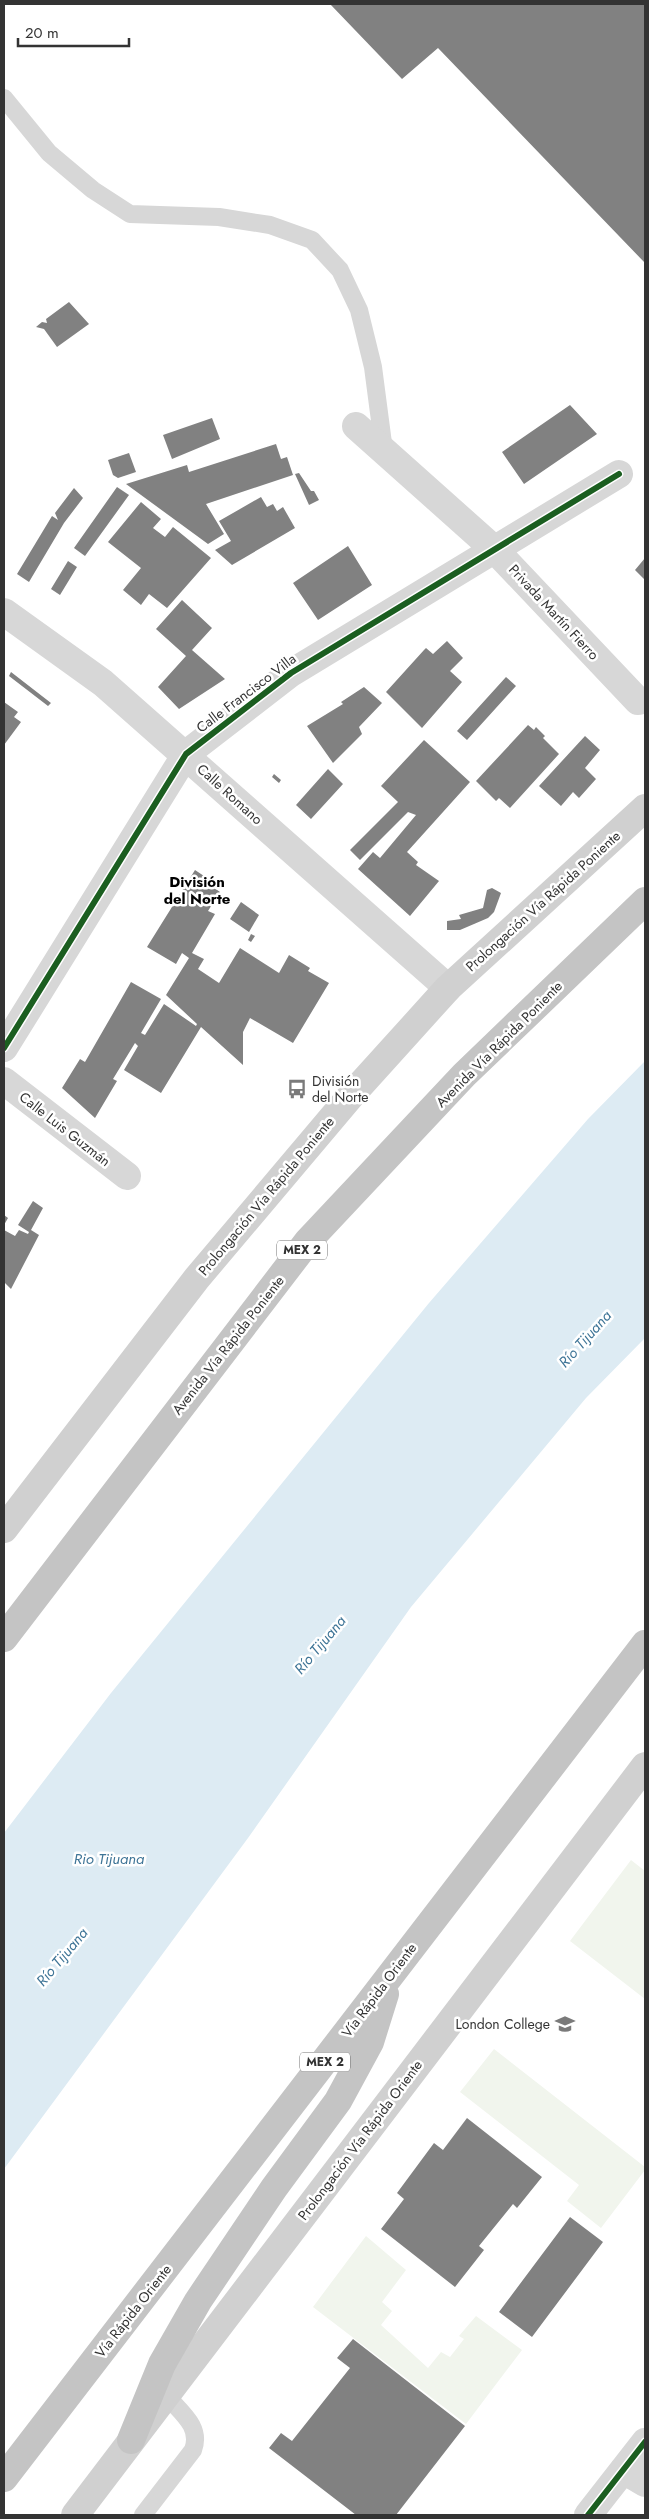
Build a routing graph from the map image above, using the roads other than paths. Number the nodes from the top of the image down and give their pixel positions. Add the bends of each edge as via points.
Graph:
1 (4, 98) edge
2 (356, 426) dead end
3 (384, 451) junction
4 (618, 474) dead end
5 (495, 550) junction
6 (4, 612) edge
7 (638, 700) dead end
8 (186, 754) junction
9 (645, 808) edge
10 (645, 885) edge
11 (636, 910) edge
12 (448, 988) junction
13 (4, 1048) edge
14 (4, 1081) edge
15 (127, 1176) dead end
16 (4, 1529) edge
17 (4, 1638) edge
18 (645, 1644) edge
19 (645, 1766) edge
20 (392, 1971) junction
21 (165, 2394) junction
22 (132, 2440) junction
23 (645, 2442) edge
24 (634, 2477) edge
25 (4, 2478) edge
26 (78, 2514) edge
27 (143, 2515) edge
28 (588, 2515) edge

1 - 3 lane via 49,154 130,214 227,218 270,225 312,240 340,270 360,310 373,367
2 - 3 street, Privada Martín Fierro
3 - 5 street, Privada Martín Fierro
4 - 5 street, Calle Francisco Villa
5 - 7 street, Privada Martín Fierro
5 - 8 street, Calle Francisco Villa via 291,673
6 - 8 street, Calle Romano via 103,683
8 - 12 street, Calle Romano
8 - 13 street, Calle Francisco Villa
9 - 12 main road, Prolongación Vía Rápida Poniente
10 - 11 highway, Avenida Vía Rápida Poniente
11 - 17 highway, Avenida Vía Rápida Poniente / MEX 2 via 464,1075 308,1241
12 - 16 main road, Prolongación Vía Rápida Poniente via 354,1092 197,1278
14 - 15 street, Calle Luis Guzmán
18 - 20 highway, Vía Rápida Oriente / MEX 2
19 - 21 main road, Prolongación Vía Rápida Oriente
20 - 22 highway via 370,2042 338,2101 274,2188 198,2301 162,2364
20 - 25 highway, Vía Rápida Oriente / MEX 2
21 - 22 main road, Prolongación Vía Rápida Oriente
21 - 27 lane via 194,2427 197,2439 193,2450
22 - 26 main road, Prolongación Vía Rápida Oriente
23 - 24 street
24 - 28 street

